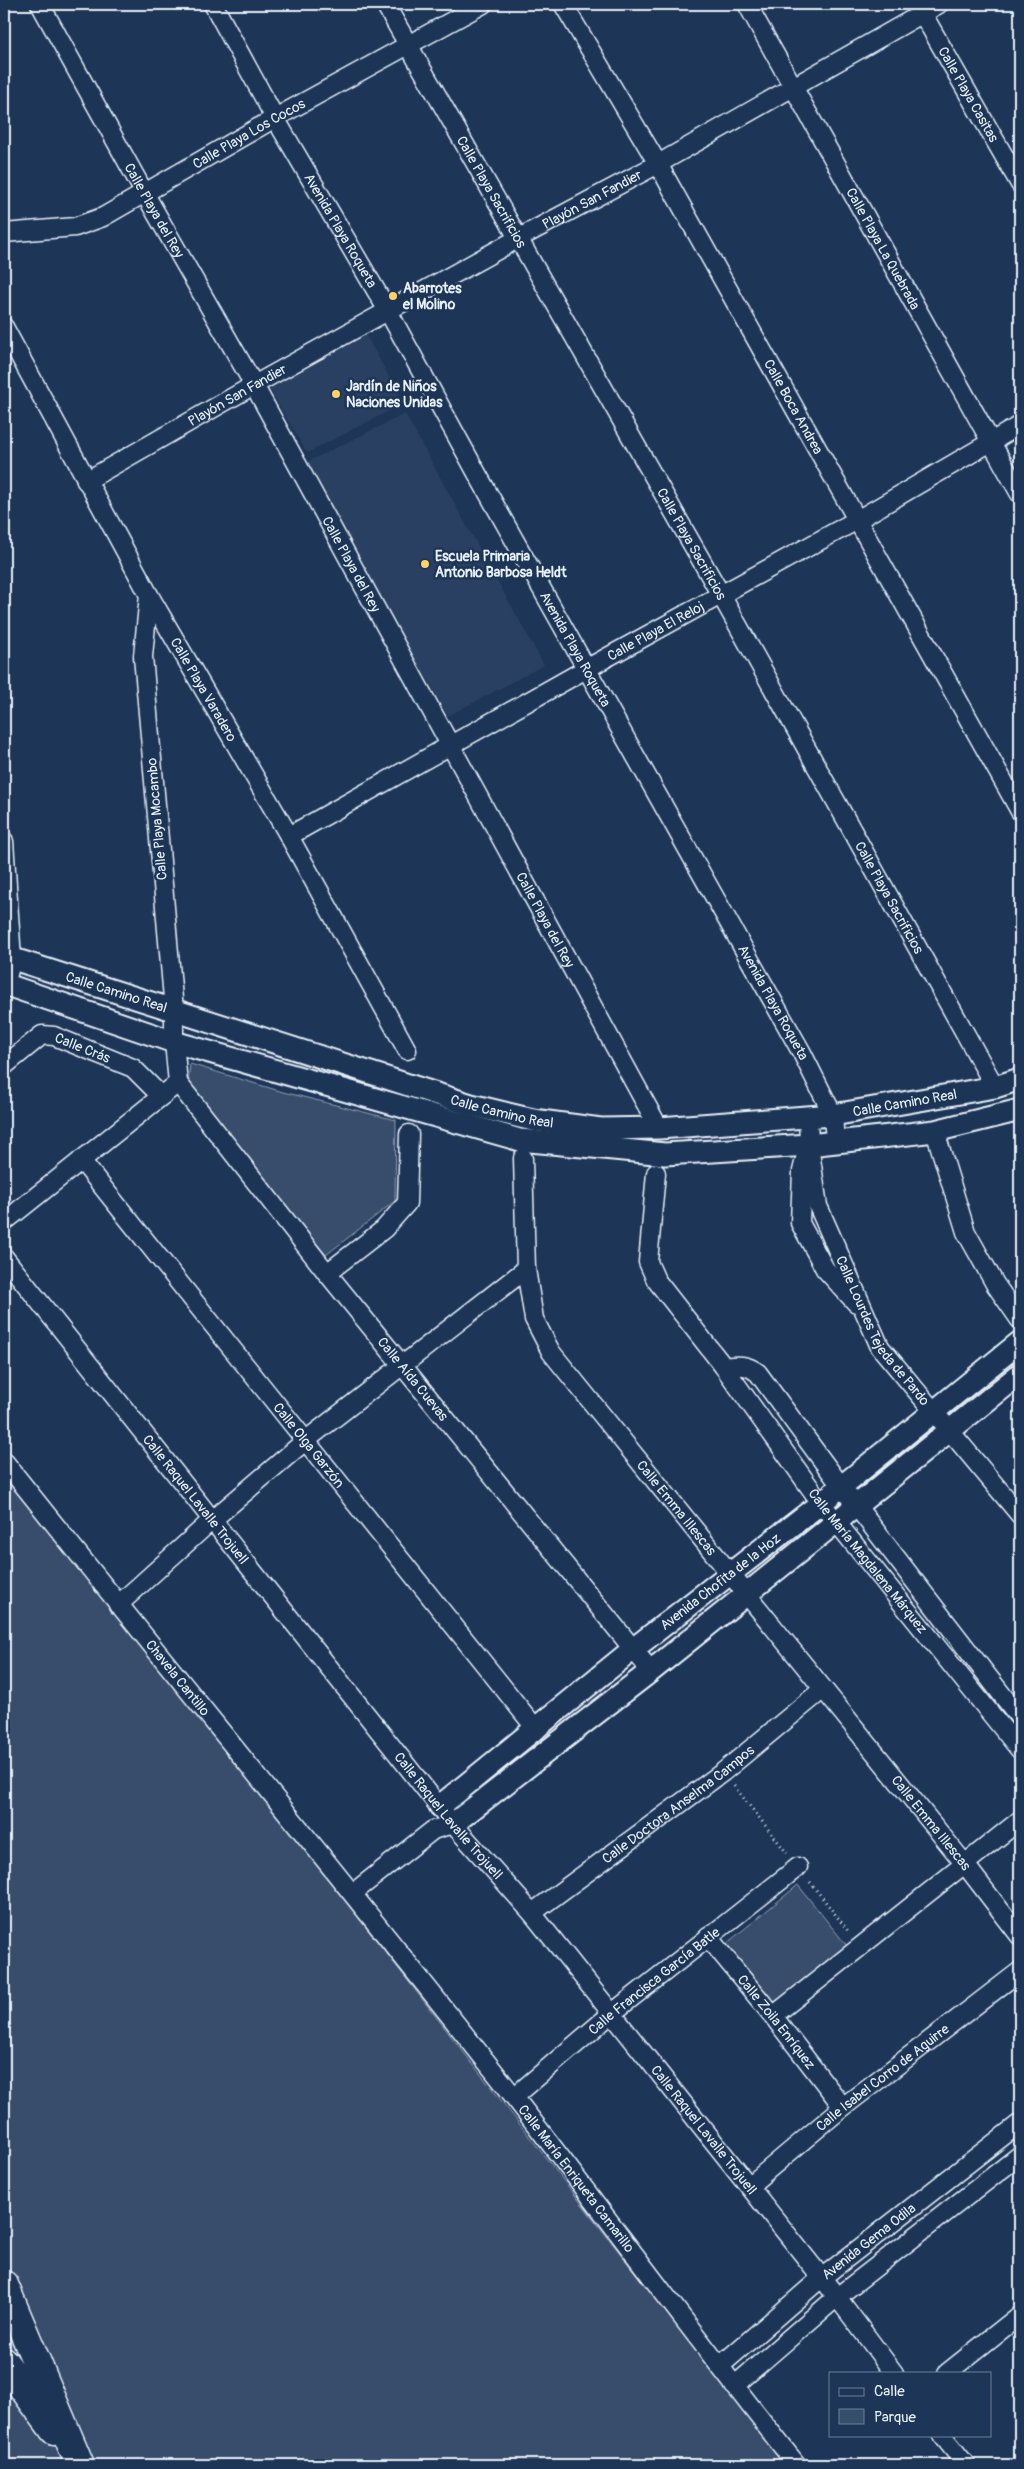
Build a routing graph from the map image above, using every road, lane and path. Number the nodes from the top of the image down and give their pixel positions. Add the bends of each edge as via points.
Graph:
1 (40, 4) edge
2 (213, 4) edge
3 (385, 4) edge
4 (484, 4) edge
5 (563, 4) edge
6 (747, 4) edge
7 (939, 4) edge
8 (919, 8) edge
9 (410, 45) junction
10 (791, 87) junction
11 (275, 118) junction
12 (658, 164) junction
13 (1020, 184) edge
14 (145, 194) junction
15 (4, 233) edge
16 (519, 238) junction
17 (388, 311) junction
18 (4, 327) edge
19 (254, 384) junction
20 (1020, 425) edge
21 (991, 441) junction
22 (86, 480) junction
23 (1020, 494) edge
24 (857, 520) junction
25 (149, 595) junction
26 (721, 595) junction
27 (586, 669) junction
28 (451, 745) junction
29 (1020, 811) edge
30 (289, 836) junction
31 (4, 841) edge
32 (8, 957) edge
33 (4, 985) edge
34 (174, 1010) junction
35 (174, 1042) junction
36 (407, 1050) dead end
37 (4, 1066) edge
38 (1020, 1079) edge
39 (178, 1083) junction
40 (995, 1087) junction
41 (161, 1096) junction
42 (1020, 1110) edge
43 (833, 1115) junction
44 (808, 1116) junction
45 (659, 1128) junction
46 (935, 1131) junction
47 (409, 1134) dead end
48 (835, 1142) junction
49 (809, 1145) junction
50 (523, 1158) dead end
51 (82, 1160) junction
52 (656, 1173) dead end
53 (4, 1222) edge
54 (4, 1258) edge
55 (526, 1269) junction
56 (326, 1273) junction
57 (1020, 1320) edge
58 (1020, 1342) edge
59 (402, 1365) junction
60 (724, 1367) junction
61 (1020, 1374) edge
62 (933, 1412) junction
63 (949, 1429) junction
64 (305, 1441) junction
65 (4, 1461) edge
66 (841, 1486) junction
67 (821, 1503) junction
68 (857, 1506) junction
69 (1020, 1515) edge
70 (211, 1521) junction
71 (838, 1522) junction
72 (729, 1574) junction
73 (747, 1595) junction
74 (118, 1605) junction
75 (632, 1650) junction
76 (651, 1672) junction
77 (822, 1690) junction
78 (1020, 1718) edge
79 (537, 1730) junction
80 (1020, 1750) edge
81 (440, 1806) junction
82 (1020, 1820) edge
83 (453, 1824) junction
84 (432, 1830) junction
85 (964, 1863) junction
86 (798, 1866) dead end
87 (353, 1893) junction
88 (532, 1913) junction
89 (1020, 1936) edge
90 (708, 1937) junction
91 (1020, 1971) edge
92 (611, 2014) junction
93 (773, 2016) junction
94 (514, 2097) junction
95 (843, 2107) junction
96 (1020, 2123) edge
97 (1020, 2155) edge
98 (968, 2164) junction
99 (986, 2182) junction
100 (749, 2186) junction
101 (820, 2279) junction
102 (4, 2285) edge
103 (837, 2297) junction
104 (1020, 2315) edge
105 (4, 2362) edge
106 (720, 2366) junction
107 (893, 2372) edge
108 (948, 2372) edge
109 (734, 2386) junction
110 (943, 2436) edge
111 (80, 2465) edge
112 (797, 2465) edge
113 (966, 2465) edge

1 - 14 street, Calle Playa del Rey
2 - 11 street, Avenida Playa Roqueta
3 - 9 street, Calle Playa Sacrificios
4 - 9 street, Calle Playa Los Cocos
5 - 12 street, Calle Boca Andrea
6 - 10 street, Calle Playa La Quebrada
7 - 8 street, Playón San Fandier
8 - 10 street, Playón San Fandier
8 - 13 street, Calle Playa Casitas
9 - 11 street, Calle Playa Los Cocos
9 - 16 street, Calle Playa Sacrificios
10 - 12 street, Playón San Fandier
10 - 21 street, Calle Playa La Quebrada
11 - 14 street, Calle Playa Los Cocos
11 - 17 street, Avenida Playa Roqueta
12 - 16 street, Playón San Fandier
12 - 24 street, Calle Boca Andrea
14 - 15 street, Calle Playa Los Cocos via 103,217 75,226
14 - 19 street, Calle Playa del Rey
16 - 17 street, Playón San Fandier
16 - 26 street, Calle Playa Sacrificios
17 - 19 street, Playón San Fandier
17 - 27 street, Avenida Playa Roqueta
18 - 22 street, Calle Playa Varadero
19 - 22 street, Playón San Fandier
19 - 28 street, Calle Playa del Rey
20 - 21 street, Calle Playa El Reloj
21 - 23 street, Calle Playa La Quebrada
21 - 24 street, Calle Playa El Reloj
22 - 25 street, Calle Playa Varadero
24 - 26 street, Calle Playa El Reloj
24 - 29 street, Calle Boca Andrea
25 - 30 street, Calle Playa Varadero
25 - 34 street, Calle Playa Mocambo via 143,656
26 - 27 street, Calle Playa El Reloj
26 - 40 street, Calle Playa Sacrificios
27 - 28 street, Calle Playa El Reloj
27 - 43 street, Avenida Playa Roqueta via 802,1053
28 - 30 street, Calle Playa El Reloj
28 - 45 street, Calle Playa del Rey
30 - 36 street, Calle Playa Varadero
31 - 32 street
32 - 33 street
32 - 34 street, Calle Camino Real
33 - 35 street, Calle Camino Real
34 - 35 street, Calle Playa Mocambo
34 - 45 street, Calle Camino Real via 471,1105 533,1120 601,1129
35 - 39 street, Calle Playa Mocambo
35 - 49 street, Calle Camino Real via 520,1140 666,1154
37 - 41 street, Calle Crás via 42,1035 54,1036 133,1068
38 - 40 street, Calle Camino Real
39 - 41 street
39 - 56 street, Calle Aída Cuevas
40 - 43 street, Calle Camino Real
41 - 51 street
42 - 46 street, Calle Camino Real
43 - 44 street, Calle Camino Real
43 - 48 street, Avenida Playa Roqueta
44 - 45 street, Calle Camino Real
44 - 49 street, Calle Lourdes Tejeda de Pardo
46 - 48 street, Calle Camino Real
46 - 57 street via 966,1232
47 - 56 street via 406,1203 384,1229
48 - 49 street, Calle Camino Real
49 - 62 street, Calle Lourdes Tejeda de Pardo via 818,1206 880,1347
50 - 55 street, Calle Emma Illescas
51 - 53 street
51 - 64 street, Calle Olga Garzón
52 - 60 street, Calle María Magdalena Márquez via 648,1262 656,1280
54 - 70 street, Calle Raquel Lavalle Trojuell
55 - 59 street
55 - 72 street, Calle Emma Illescas via 534,1319 551,1352
56 - 59 street, Calle Aída Cuevas
58 - 62 street, Avenida Chofita de la Hoz
59 - 64 street
59 - 75 street, Calle Aída Cuevas
60 - 66 street, Calle María Magdalena Márquez via 750,1366 758,1373
60 - 67 street, Calle María Magdalena Márquez
61 - 63 street, Avenida Chofita de la Hoz
62 - 63 street, Calle Lourdes Tejeda de Pardo
62 - 66 street, Avenida Chofita de la Hoz
63 - 68 street, Avenida Chofita de la Hoz
63 - 69 street, Calle Lourdes Tejeda de Pardo
64 - 70 street
64 - 79 street, Calle Olga Garzón
65 - 74 street, Chavela Cantillo
66 - 67 street, Avenida Chofita de la Hoz
66 - 68 street, Calle María Magdalena Márquez
67 - 71 street, Calle María Magdalena Márquez
67 - 72 street, Avenida Chofita de la Hoz
68 - 71 street, Avenida Chofita de la Hoz
68 - 78 street, Calle María Magdalena Márquez
70 - 74 street
70 - 81 street, Calle Raquel Lavalle Trojuell
71 - 73 street, Avenida Chofita de la Hoz
71 - 80 street, Calle María Magdalena Márquez
72 - 73 street, Calle Emma Illescas
72 - 75 street, Avenida Chofita de la Hoz
73 - 76 street, Avenida Chofita de la Hoz
73 - 77 street, Calle Emma Illescas
74 - 87 street, Chavela Cantillo
75 - 76 street, Calle Aída Cuevas
75 - 79 street, Avenida Chofita de la Hoz
76 - 83 street, Avenida Chofita de la Hoz
77 - 85 street, Calle Emma Illescas
77 - 88 street, Calle Doctora Anselma Campos via 723,1772
79 - 81 street, Avenida Chofita de la Hoz
81 - 83 street, Calle Raquel Lavalle Trojuell
81 - 84 street
82 - 85 street
83 - 84 street, Avenida Chofita de la Hoz
83 - 88 street, Calle Raquel Lavalle Trojuell
84 - 87 street, Avenida Chofita de la Hoz
85 - 89 street, Calle Emma Illescas
85 - 93 street
86 - 90 street, Calle Francisca García Batle
87 - 94 street, Calle María Enriqueta Camarillo
88 - 92 street, Calle Raquel Lavalle Trojuell
90 - 92 street, Calle Francisca García Batle
90 - 93 street, Calle Zoila Enríquez
91 - 95 street, Calle Isabel Corro de Aguirre
92 - 94 street, Calle Francisca García Batle
92 - 100 street, Calle Raquel Lavalle Trojuell
93 - 95 street, Calle Zoila Enríquez
94 - 106 street, Calle María Enriqueta Camarillo
95 - 100 street, Calle Isabel Corro de Aguirre
96 - 98 street, Avenida Gema Odila
97 - 99 street, Avenida Gema Odila
98 - 99 street
98 - 101 street, Avenida Gema Odila
99 - 103 street, Avenida Gema Odila
100 - 101 street, Calle Raquel Lavalle Trojuell
101 - 103 street, Calle Raquel Lavalle Trojuell
101 - 106 street, Avenida Gema Odila
102 - 111 highway
103 - 107 street, Calle Raquel Lavalle Trojuell
103 - 109 street, Avenida Gema Odila
104 - 108 street
105 - 111 highway
106 - 109 street, Calle María Enriqueta Camarillo
109 - 112 street, Calle María Enriqueta Camarillo
110 - 113 street

